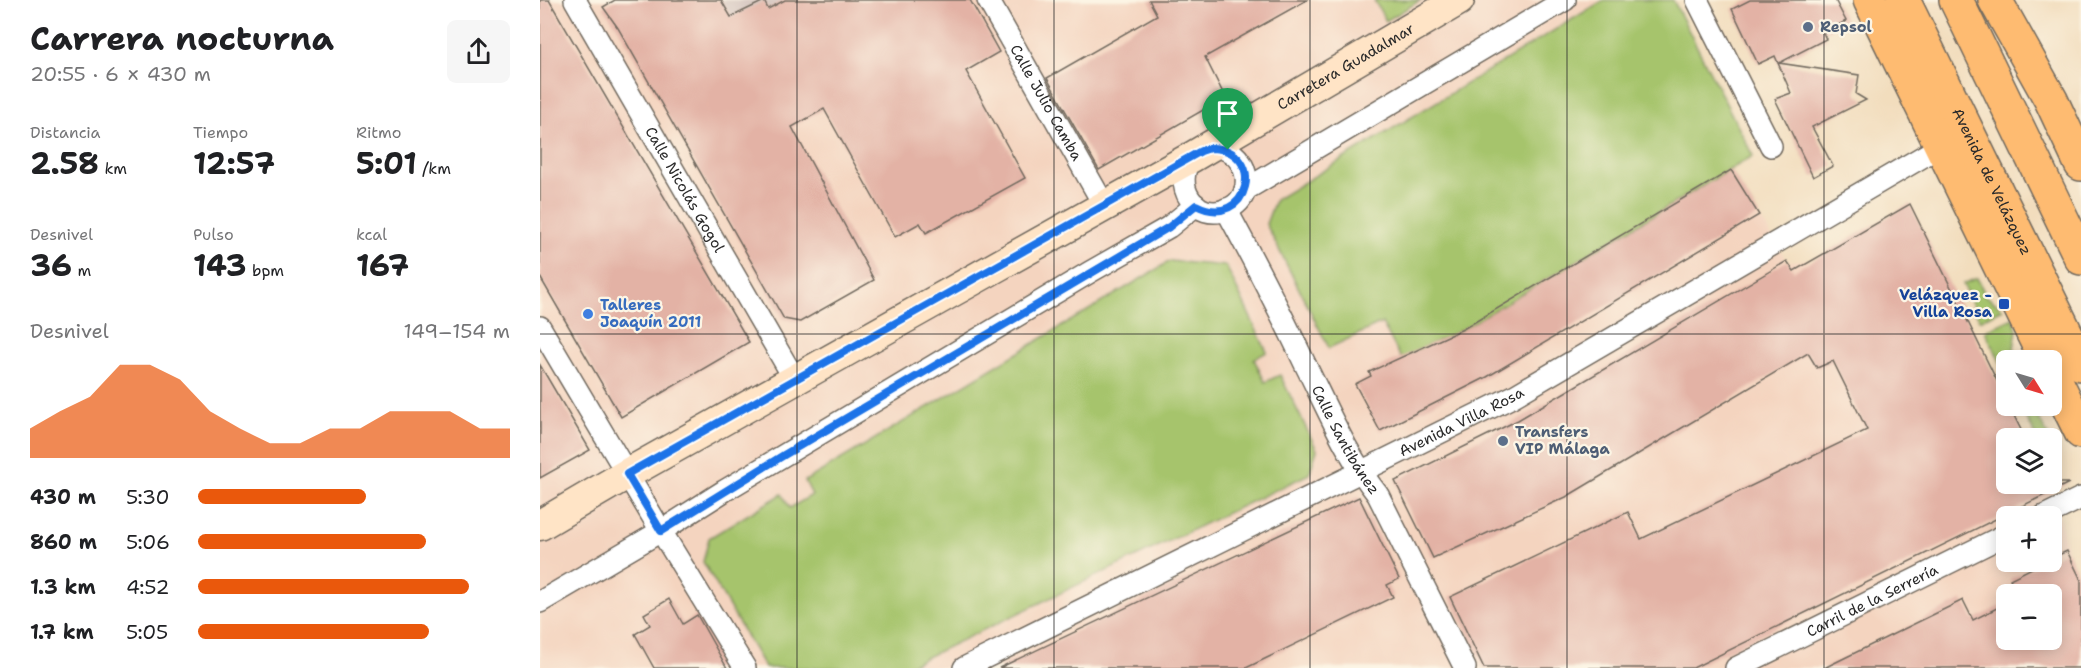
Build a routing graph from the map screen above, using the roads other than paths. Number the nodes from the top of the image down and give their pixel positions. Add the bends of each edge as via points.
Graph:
1 (575, 0) edge
2 (988, 0) edge
3 (1459, 0) edge
4 (1564, 0) edge
5 (1696, 0) edge
6 (1870, 0) edge
7 (1903, 0) edge
8 (1956, 0) edge
9 (1995, 0) edge
10 (1771, 146) dead end
11 (1941, 146) junction
12 (1196, 154) junction
13 (2081, 164) edge
14 (1245, 190) junction
15 (1104, 205) junction
16 (1196, 205) junction
17 (1226, 209) junction
18 (2081, 258) edge
19 (540, 327) edge
20 (2041, 350) edge
21 (2081, 364) edge
22 (795, 380) junction
23 (2062, 393) edge
24 (2081, 432) edge
25 (1361, 473) junction
26 (627, 474) junction
27 (2081, 498) edge
28 (2062, 507) edge
29 (540, 525) edge
30 (661, 531) junction
31 (1996, 539) edge
32 (540, 602) edge
33 (745, 668) edge
34 (964, 668) edge
35 (1465, 668) edge
36 (1736, 668) edge

1 - 22 street, Calle Nicolás Gogol
2 - 15 street, Calle Julio Camba
3 - 12 street, Carretera Guadalmar
4 - 14 street
5 - 10 street
6 - 11 highway
7 - 21 highway, Avenida de Velázquez
8 - 18 highway
9 - 13 highway
11 - 20 highway
11 - 25 street, Avenida Villa Rosa via 1512,397
12 - 14 street, Carretera Guadalmar via 1219,148 1228,150 1246,171
12 - 15 street, Carretera Guadalmar
12 - 16 street via 1187,164 1183,182
14 - 17 street
15 - 22 street, Carretera Guadalmar
16 - 17 street via 1205,210
16 - 30 street via 1169,227
17 - 25 street, Calle Santibánez
19 - 26 street
22 - 26 street, Carretera Guadalmar
23 - 24 highway
25 - 34 street, Avenida Villa Rosa
25 - 35 street, Calle Santibánez via 1378,495
26 - 29 street, Carretera Guadalmar
26 - 30 street
27 - 28 street
30 - 32 street
30 - 33 street
31 - 36 street, Carril de la Serrería

